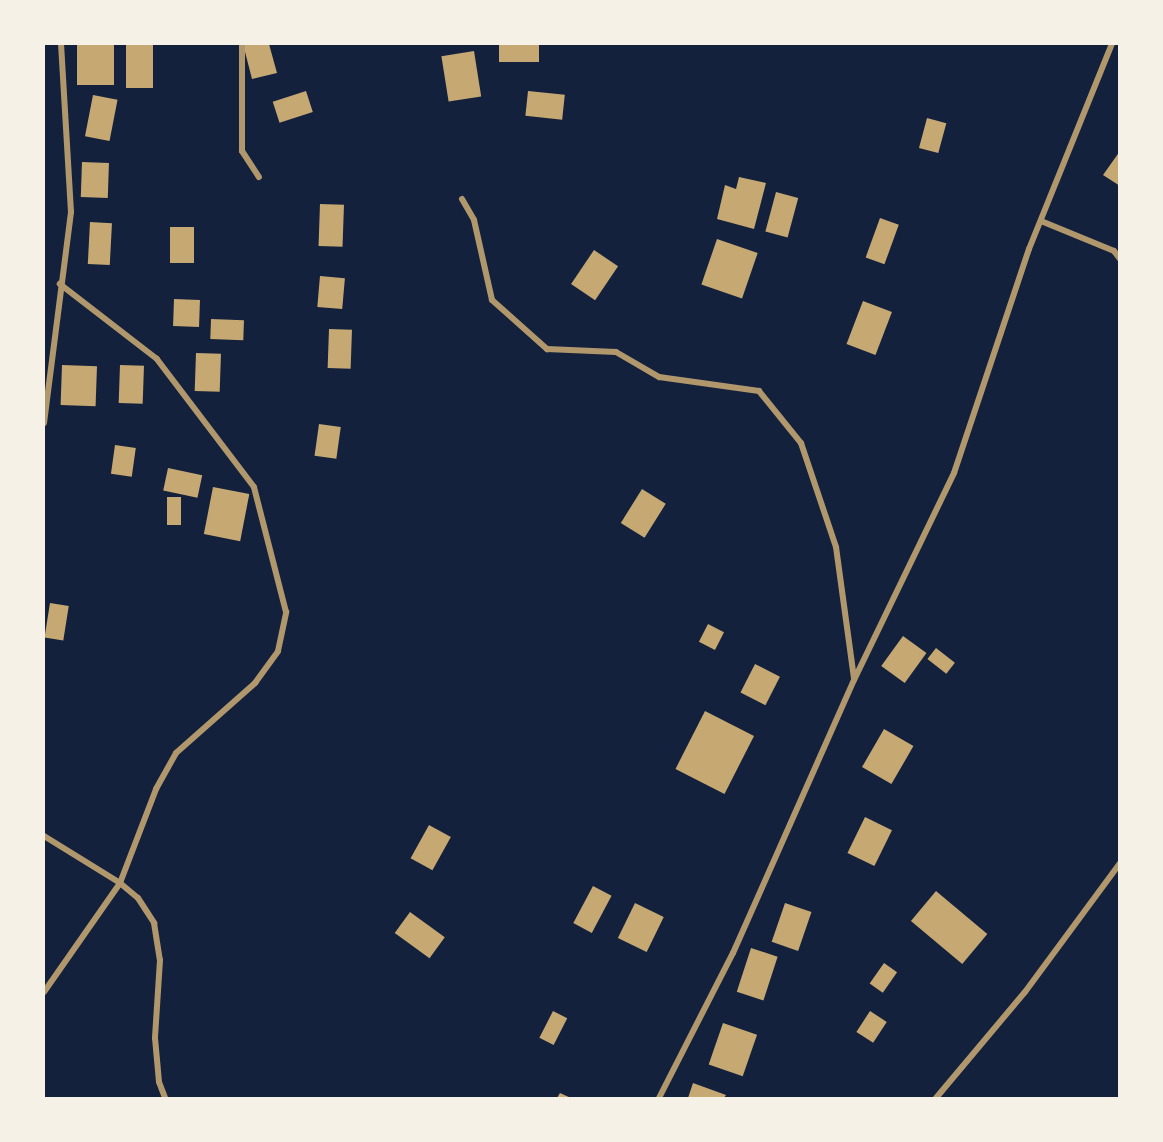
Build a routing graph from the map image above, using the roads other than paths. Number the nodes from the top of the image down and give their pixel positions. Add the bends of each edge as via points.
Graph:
1 (61, 44) edge
2 (242, 44) edge
3 (1112, 44) edge
4 (259, 177) dead end
5 (462, 199) dead end
6 (1041, 221) junction
7 (1119, 258) edge
8 (60, 284) junction
9 (44, 423) edge
10 (854, 680) junction
11 (44, 836) edge
12 (1119, 863) edge
13 (120, 883) junction
14 (44, 992) edge
15 (165, 1098) edge
16 (659, 1098) edge
17 (936, 1098) edge

1 - 8 street via 71,212
2 - 4 street via 242,151
3 - 6 street
5 - 10 street via 474,220 492,300 547,349 616,352 659,377 759,391 801,443 837,547
6 - 7 street via 1114,251
6 - 10 street via 954,473
8 - 9 street
8 - 13 street via 157,359 254,487 286,612 278,651 255,683 176,753 156,789
10 - 16 street via 733,953
11 - 13 street
12 - 17 street via 1025,992
13 - 14 street
13 - 15 street via 138,898 154,923 160,960 155,1038 159,1082

